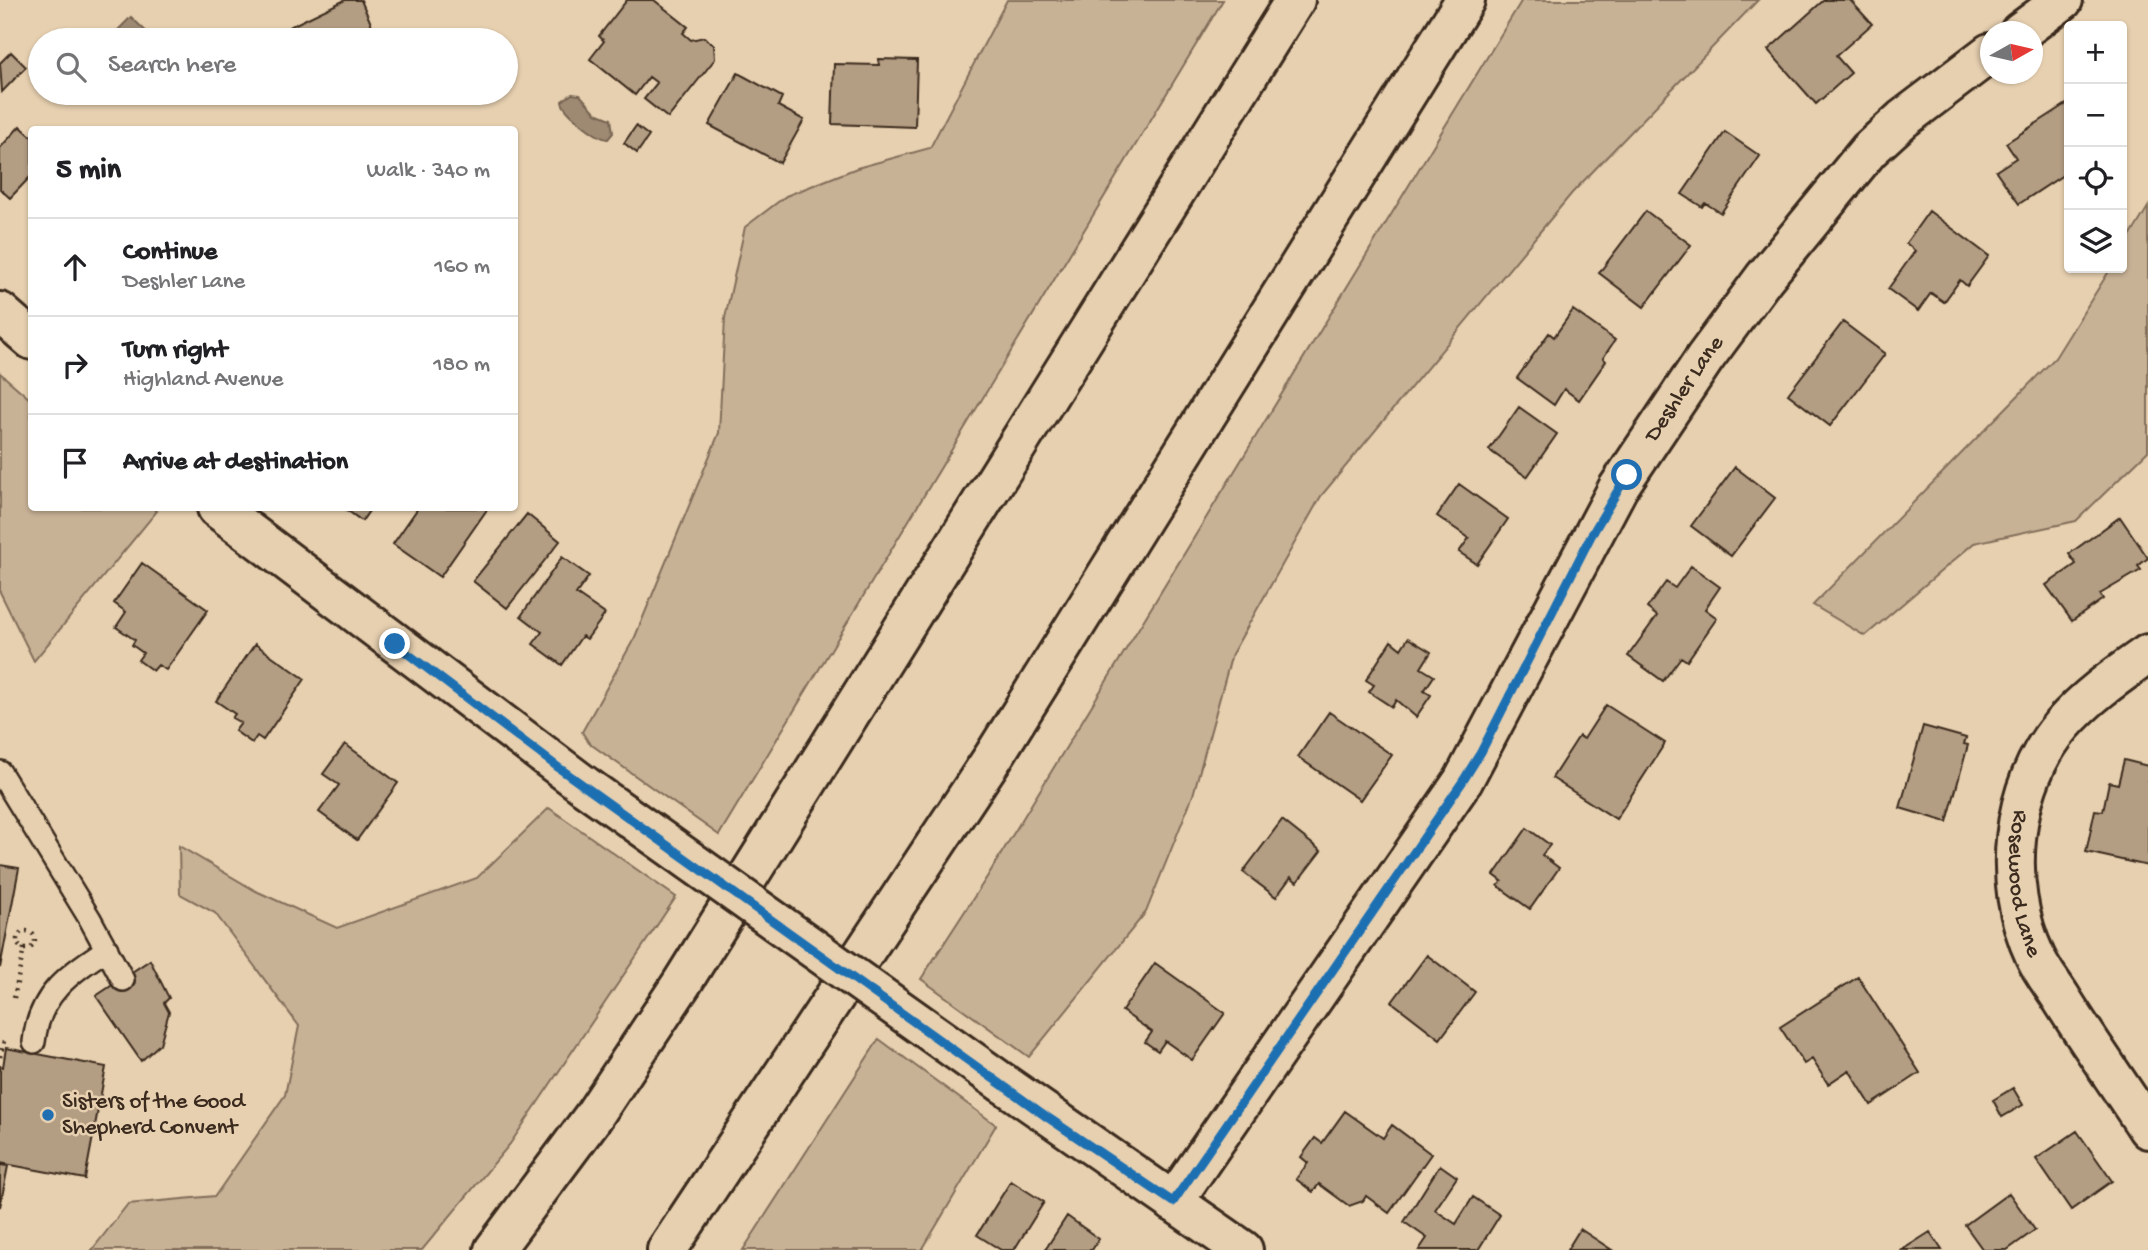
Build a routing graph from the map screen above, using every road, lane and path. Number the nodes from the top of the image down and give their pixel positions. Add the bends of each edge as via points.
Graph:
1 (1295, 0) edge
2 (1465, 0) edge
3 (2063, 0) edge
4 (2035, 21) edge
5 (1980, 61) edge
6 (0, 312) edge
7 (28, 336) edge
8 (221, 511) edge
9 (2148, 654) edge
10 (0, 772) edge
11 (24, 948) junction
12 (107, 949) junction
13 (123, 980) dead end
14 (14, 1001) dead end
15 (34, 1042) dead end
16 (2148, 1129) edge
17 (1173, 1202) junction
18 (494, 1250) edge
19 (667, 1250) edge
20 (1243, 1250) edge

1 - 18 main road via 682,982 593,1117
2 - 19 main road via 994,756
3 - 4 main road
5 - 17 main road, Deshler Lane via 1869,150 1705,358 1618,488 1469,772
6 - 7 main road
8 - 17 main road, bridge via 585,786
9 - 16 main road, Rosewood Lane via 2087,699 2049,744 2026,795 2015,859 2020,909 2035,956
10 - 12 lane
11 - 11 path via 18,935 28,930 35,939
11 - 14 path
12 - 13 lane
12 - 15 lane via 65,977 36,1020
17 - 20 main road

